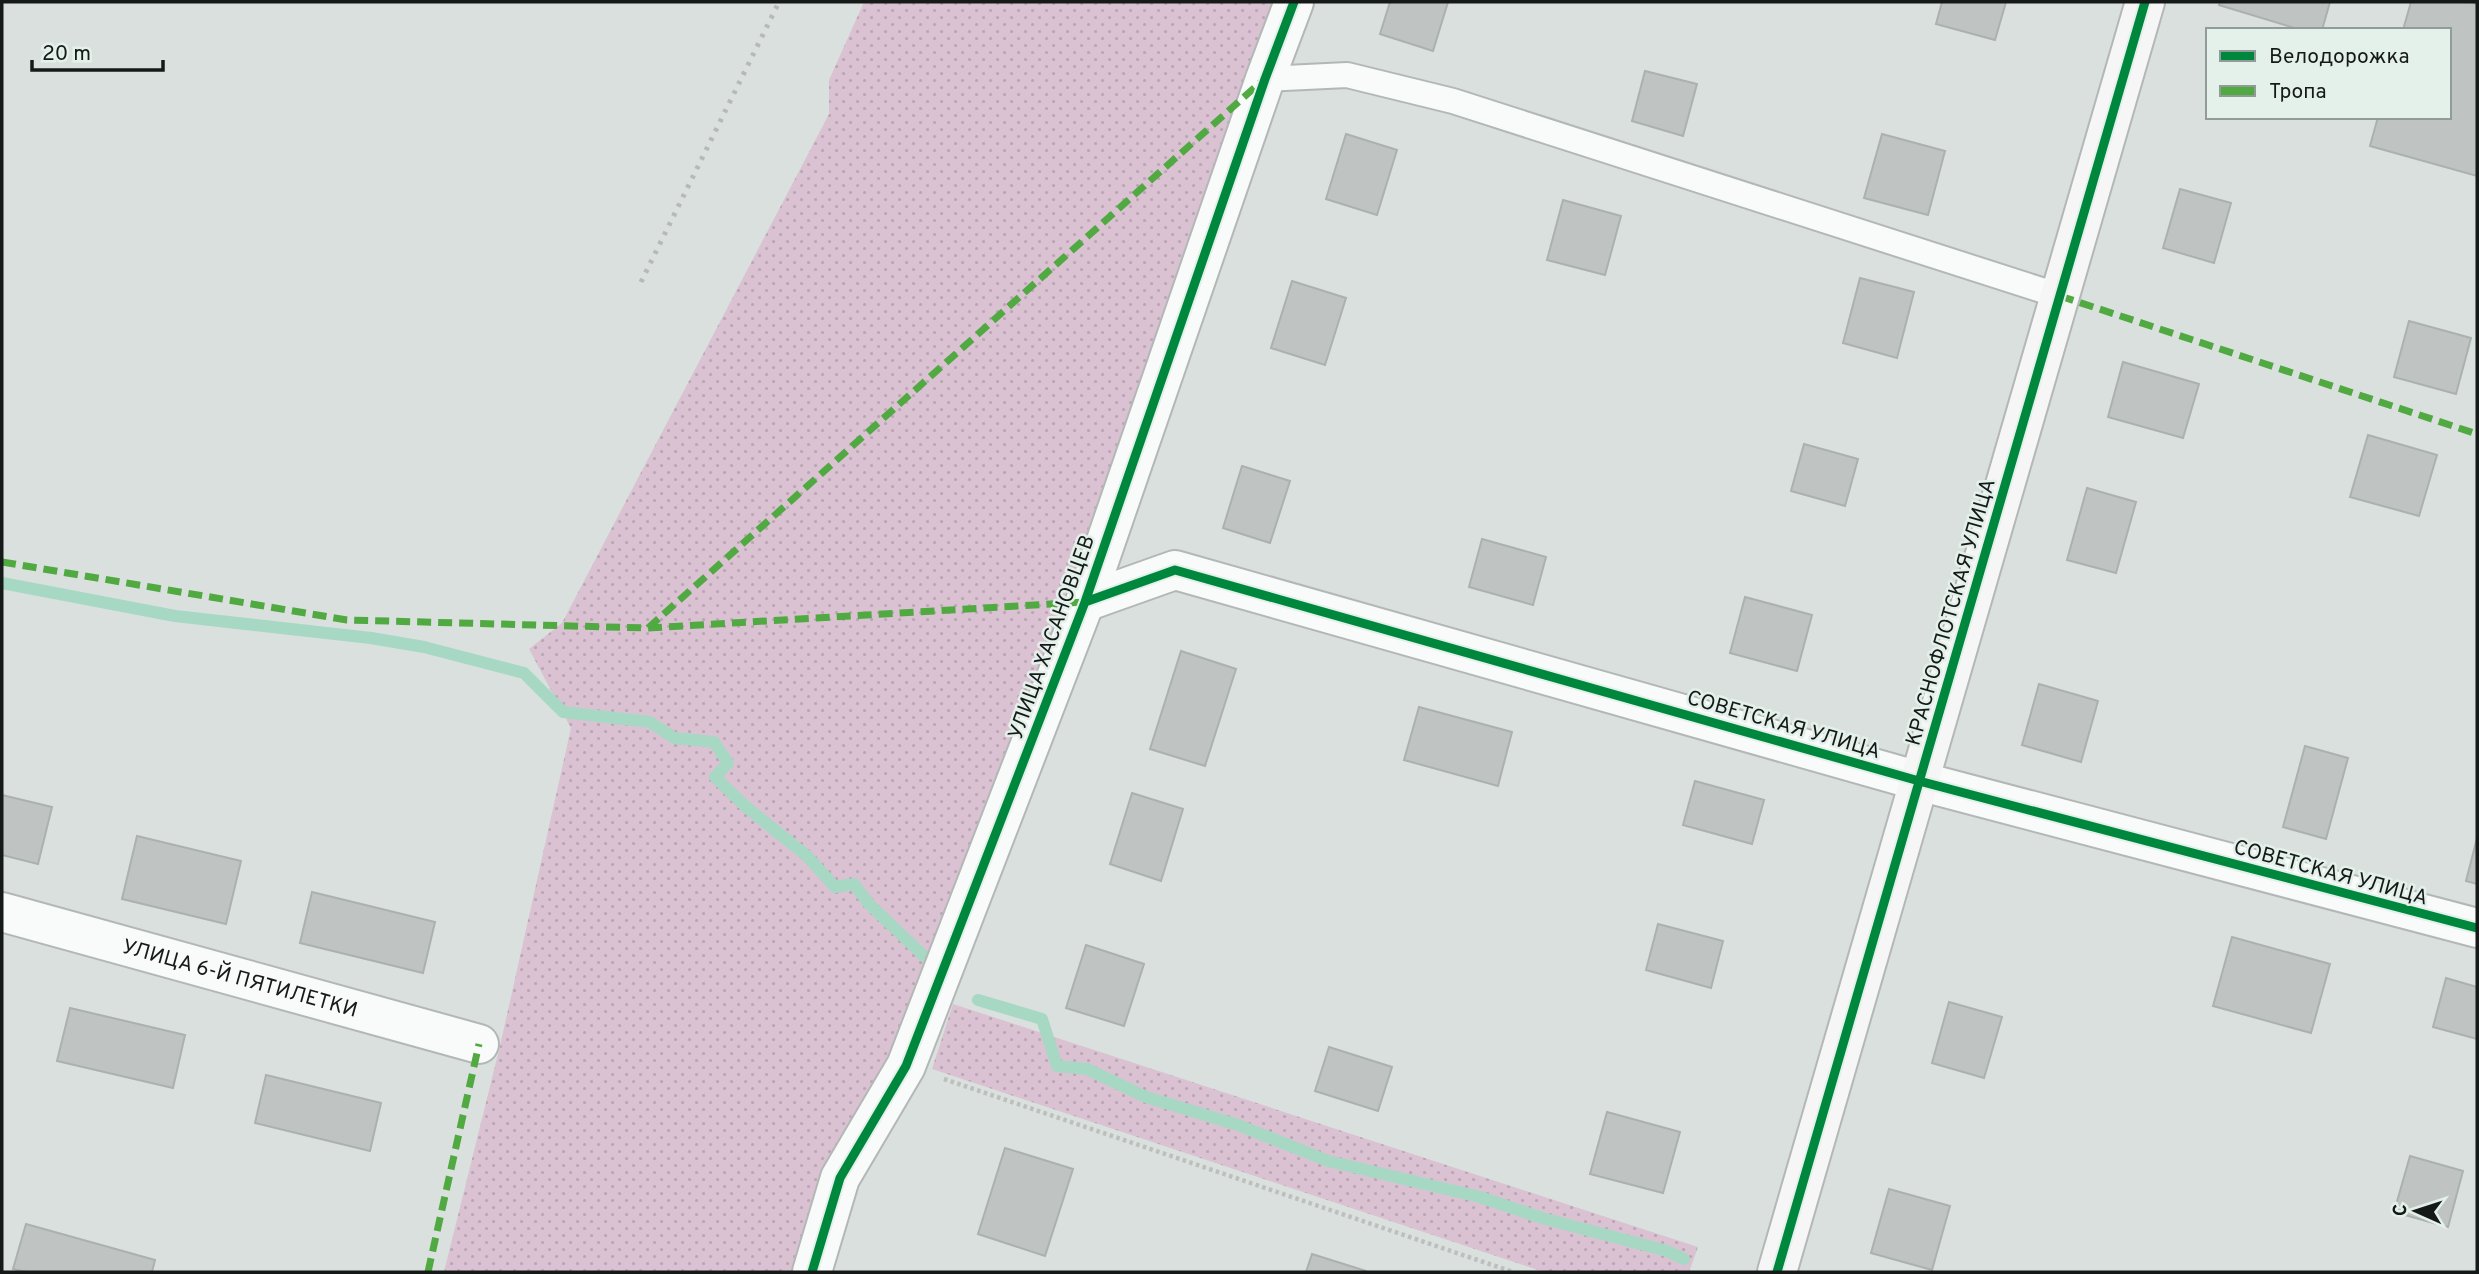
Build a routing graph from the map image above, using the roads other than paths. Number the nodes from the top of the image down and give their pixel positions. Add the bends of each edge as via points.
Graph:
1 (1294, 2) edge
2 (2145, 2) edge
3 (1265, 79) junction
4 (2060, 296) junction
5 (1085, 602) junction
6 (1919, 781) junction
7 (2, 912) edge
8 (2477, 928) edge
9 (479, 1044) dead end
10 (812, 1272) edge
11 (1777, 1272) edge

1 - 3 street, УЛИЦА ХАСАНОВЦЕВ
2 - 4 street, КРАСНОФЛОТСКАЯ УЛИЦА
3 - 4 lane via 1347,75 1453,101
3 - 5 street, УЛИЦА ХАСАНОВЦЕВ
4 - 6 street, КРАСНОФЛОТСКАЯ УЛИЦА
5 - 6 street, СОВЕТСКАЯ УЛИЦА via 1175,570
5 - 10 street, УЛИЦА ХАСАНОВЦЕВ via 906,1066 840,1178
6 - 8 street, СОВЕТСКАЯ УЛИЦА
6 - 11 street, КРАСНОФЛОТСКАЯ УЛИЦА
7 - 9 street, УЛИЦА 6-Й ПЯТИЛЕТКИ

